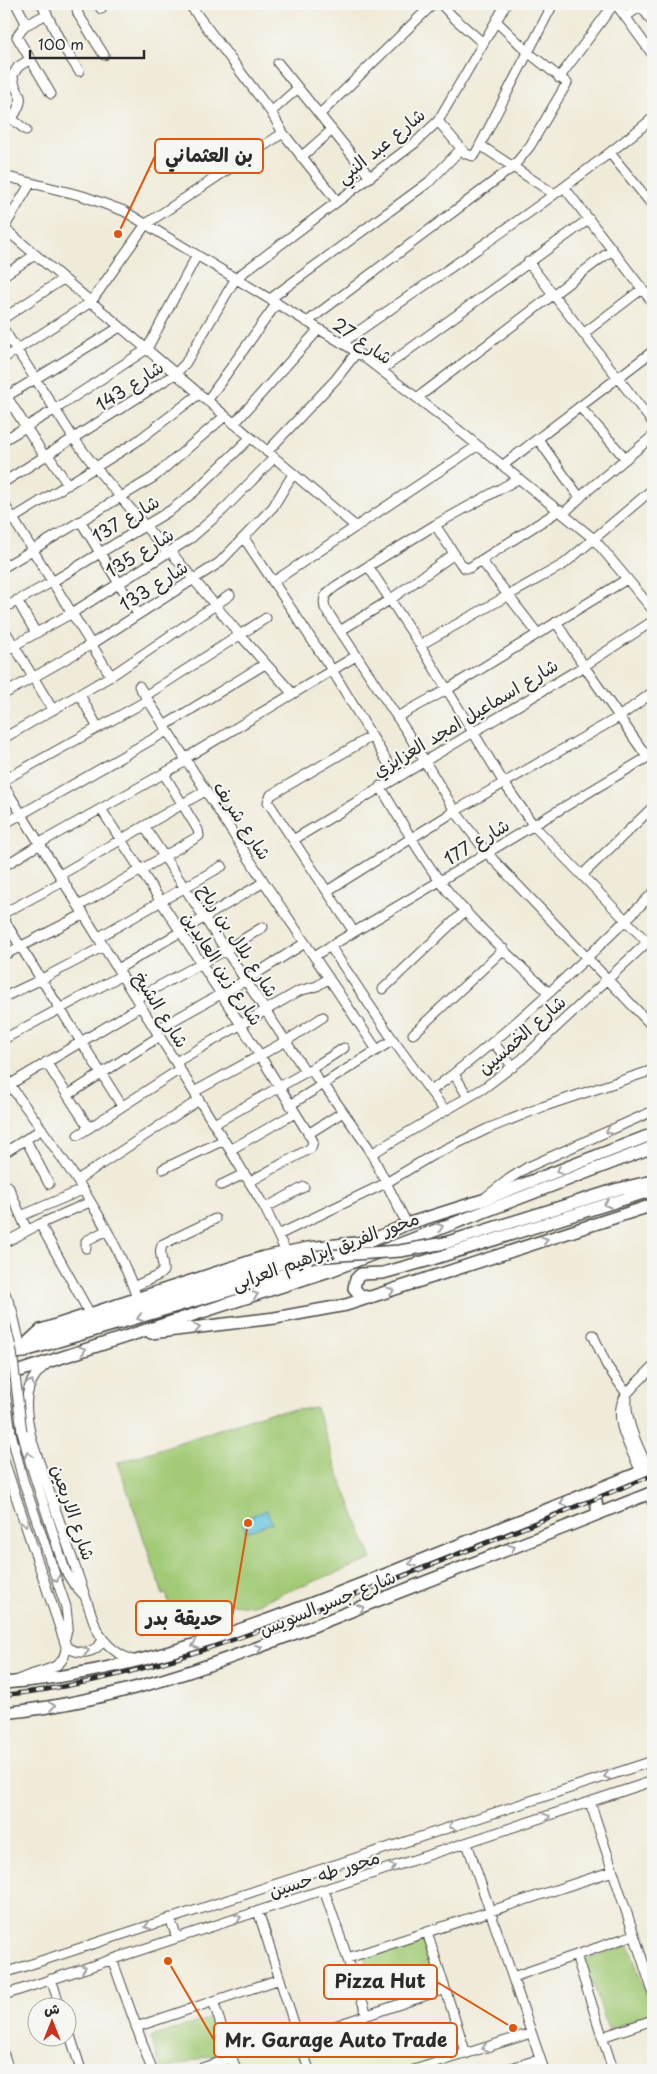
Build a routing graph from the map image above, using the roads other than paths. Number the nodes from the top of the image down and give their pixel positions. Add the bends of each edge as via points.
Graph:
1 (16, 4) edge
2 (42, 4) edge
3 (83, 4) edge
4 (189, 4) edge
5 (433, 4) edge
6 (441, 4) edge
7 (554, 4) edge
8 (615, 4) edge
9 (504, 5) edge
10 (643, 5) edge
11 (47, 14) junction
12 (625, 17) junction
13 (496, 21) junction
14 (653, 23) edge
15 (26, 25) junction
16 (484, 43) junction
17 (528, 54) junction
18 (104, 55) dead end
19 (653, 55) edge
20 (30, 59) junction
21 (278, 63) dead end
22 (79, 71) dead end
23 (559, 78) junction
24 (298, 88) junction
25 (51, 94) dead end
26 (271, 112) junction
27 (4, 113) edge
28 (320, 114) junction
29 (653, 118) edge
30 (12, 119) junction
31 (438, 121) junction
32 (26, 130) dead end
33 (332, 130) junction
34 (283, 133) junction
35 (480, 145) junction
36 (461, 149) junction
37 (610, 153) junction
38 (302, 157) junction
39 (513, 167) junction
40 (369, 176) junction
41 (5, 180) edge
42 (30, 184) junction
43 (564, 187) junction
44 (554, 194) junction
45 (337, 201) junction
46 (653, 206) edge
47 (588, 219) junction
48 (146, 224) junction
49 (4, 228) edge
50 (612, 250) junction
51 (35, 255) junction
52 (197, 255) junction
53 (528, 262) junction
54 (4, 275) edge
55 (236, 278) junction
56 (63, 279) junction
57 (642, 289) junction
58 (553, 295) junction
59 (274, 301) junction
60 (90, 302) junction
61 (653, 303) edge
62 (4, 318) edge
63 (307, 322) junction
64 (120, 328) junction
65 (319, 329) junction
66 (4, 330) edge
67 (583, 334) junction
68 (342, 343) junction
69 (147, 349) junction
70 (17, 350) junction
71 (653, 351) edge
72 (357, 352) junction
73 (4, 358) edge
74 (381, 370) junction
75 (175, 374) junction
76 (618, 378) junction
77 (35, 379) junction
78 (199, 394) junction
79 (5, 397) edge
80 (417, 398) junction
81 (207, 401) junction
82 (580, 407) junction
83 (54, 410) junction
84 (225, 416) junction
85 (653, 421) edge
86 (234, 424) junction
87 (26, 427) junction
88 (653, 436) edge
89 (250, 438) junction
90 (74, 439) junction
91 (538, 439) junction
92 (4, 440) edge
93 (477, 446) junction
94 (270, 455) junction
95 (47, 456) junction
96 (626, 459) junction
97 (502, 466) junction
98 (96, 468) junction
99 (293, 474) junction
100 (518, 479) junction
101 (4, 482) edge
102 (68, 485) junction
103 (653, 489) edge
104 (121, 498) junction
105 (580, 498) junction
106 (4, 504) edge
107 (562, 512) junction
108 (13, 518) junction
109 (81, 522) junction
110 (4, 524) edge
111 (435, 525) junction
112 (146, 526) junction
113 (355, 526) junction
114 (244, 538) junction
115 (594, 539) junction
116 (33, 551) junction
117 (169, 552) junction
118 (100, 553) junction
119 (454, 554) junction
120 (482, 560) junction
121 (368, 566) junction
122 (4, 567) edge
123 (193, 579) junction
124 (627, 579) junction
125 (52, 582) junction
126 (273, 582) junction
127 (118, 584) junction
128 (230, 595) dead end
129 (508, 596) junction
130 (391, 599) junction
131 (17, 600) junction
132 (214, 605) junction
133 (4, 608) edge
134 (653, 610) edge
135 (72, 613) junction
136 (138, 614) junction
137 (266, 618) dead end
138 (653, 621) edge
139 (556, 622) junction
140 (4, 629) edge
141 (340, 631) junction
142 (36, 632) junction
143 (538, 634) junction
144 (240, 635) junction
145 (92, 644) junction
146 (13, 645) junction
147 (420, 645) junction
148 (4, 651) edge
149 (356, 656) junction
150 (266, 664) junction
151 (584, 666) junction
152 (332, 670) junction
153 (111, 676) junction
154 (33, 677) junction
155 (139, 686) dead end
156 (448, 689) junction
157 (653, 692) edge
158 (4, 694) edge
159 (293, 694) junction
160 (80, 695) junction
161 (146, 698) junction
162 (52, 710) junction
163 (397, 717) junction
164 (619, 717) junction
165 (98, 728) junction
166 (165, 728) junction
167 (474, 732) junction
168 (372, 736) junction
169 (4, 738) edge
170 (650, 756) edge
171 (185, 760) junction
172 (424, 762) junction
173 (164, 774) junction
174 (397, 778) junction
175 (4, 780) edge
176 (504, 783) junction
177 (4, 786) edge
178 (380, 786) junction
179 (205, 791) junction
180 (181, 805) junction
181 (653, 807) edge
182 (101, 809) junction
183 (455, 811) junction
184 (21, 813) junction
185 (4, 824) edge
186 (144, 826) junction
187 (534, 826) junction
188 (411, 839) junction
189 (120, 840) junction
190 (293, 840) junction
191 (40, 844) junction
192 (487, 853) junction
193 (166, 857) junction
194 (4, 866) edge
195 (222, 866) dead end
196 (140, 871) junction
197 (582, 874) junction
198 (62, 878) junction
199 (440, 881) junction
200 (264, 882) junction
201 (186, 887) junction
202 (328, 891) junction
203 (653, 893) edge
204 (160, 902) junction
205 (82, 910) junction
206 (466, 910) junction
207 (4, 913) edge
208 (205, 918) junction
209 (4, 920) edge
210 (626, 920) junction
211 (263, 927) dead end
212 (354, 932) junction
213 (180, 933) junction
214 (99, 937) junction
215 (650, 940) edge
216 (305, 943) junction
217 (104, 946) junction
218 (330, 946) junction
219 (20, 947) junction
220 (504, 949) junction
221 (226, 950) junction
222 (4, 956) edge
223 (314, 956) junction
224 (586, 958) junction
225 (200, 963) junction
226 (120, 972) junction
227 (328, 978) junction
228 (40, 980) junction
229 (246, 980) junction
230 (607, 980) junction
231 (383, 989) dead end
232 (549, 993) junction
233 (221, 994) junction
234 (4, 997) edge
235 (139, 1002) junction
236 (60, 1010) junction
237 (266, 1011) junction
238 (323, 1017) dead end
239 (652, 1022) edge
240 (241, 1025) junction
241 (158, 1033) junction
242 (413, 1034) dead end
243 (4, 1039) edge
244 (394, 1040) junction
245 (82, 1041) junction
246 (286, 1041) junction
247 (493, 1042) junction
248 (344, 1048) dead end
249 (377, 1050) junction
250 (260, 1055) junction
251 (46, 1062) junction
252 (178, 1066) junction
253 (513, 1067) junction
254 (653, 1070) edge
255 (309, 1071) junction
256 (101, 1074) junction
257 (454, 1074) junction
258 (7, 1081) edge
259 (323, 1086) junction
260 (279, 1087) junction
261 (431, 1092) junction
262 (68, 1095) junction
263 (196, 1096) junction
264 (468, 1097) junction
265 (122, 1106) junction
266 (293, 1109) junction
267 (445, 1111) junction
268 (653, 1111) edge
269 (343, 1112) junction
270 (214, 1124) junction
271 (88, 1128) junction
272 (42, 1129) junction
273 (308, 1134) junction
274 (653, 1134) edge
275 (78, 1135) dead end
276 (26, 1140) junction
277 (224, 1140) junction
278 (653, 1147) edge
279 (230, 1150) junction
280 (4, 1152) edge
281 (371, 1154) junction
282 (163, 1169) dead end
283 (246, 1178) junction
284 (77, 1180) junction
285 (653, 1181) edge
286 (386, 1183) junction
287 (49, 1184) dead end
288 (221, 1185) dead end
289 (8, 1186) dead end
290 (304, 1187) dead end
291 (82, 1190) junction
292 (653, 1190) edge
293 (483, 1200) junction
294 (90, 1202) junction
295 (653, 1205) edge
296 (265, 1208) junction
297 (21, 1216) junction
298 (215, 1220) dead end
299 (40, 1224) junction
300 (407, 1224) junction
301 (27, 1230) junction
302 (105, 1231) junction
303 (278, 1235) junction
304 (415, 1237) junction
305 (372, 1241) junction
306 (4, 1243) edge
307 (86, 1248) dead end
308 (286, 1252) junction
309 (426, 1261) junction
310 (4, 1291) edge
311 (135, 1293) junction
312 (370, 1298) junction
313 (9, 1303) junction
314 (90, 1314) junction
315 (4, 1317) edge
316 (132, 1334) junction
317 (593, 1335) dead end
318 (27, 1351) junction
319 (4, 1357) edge
320 (51, 1361) junction
321 (653, 1367) edge
322 (4, 1376) edge
323 (4, 1385) edge
324 (628, 1394) junction
325 (4, 1401) edge
326 (26, 1402) junction
327 (4, 1461) edge
328 (648, 1469) edge
329 (589, 1492) junction
330 (651, 1493) edge
331 (653, 1506) edge
332 (598, 1514) junction
333 (85, 1596) junction
334 (308, 1604) junction
335 (316, 1626) junction
336 (103, 1640) junction
337 (66, 1642) junction
338 (136, 1661) junction
339 (10, 1682) edge
340 (4, 1713) edge
341 (653, 1761) edge
342 (653, 1781) edge
343 (590, 1802) junction
344 (467, 1843) junction
345 (613, 1871) junction
346 (324, 1890) junction
347 (258, 1911) junction
348 (491, 1911) junction
349 (170, 1918) junction
350 (428, 1932) junction
351 (634, 1935) junction
352 (178, 1938) junction
353 (576, 1956) junction
354 (348, 1958) junction
355 (112, 1959) junction
356 (4, 1973) edge
357 (513, 1977) junction
358 (51, 1979) junction
359 (280, 1979) junction
360 (446, 1989) junction
361 (653, 1992) edge
362 (4, 1994) edge
363 (57, 1996) edge
364 (213, 2001) junction
365 (367, 2015) junction
366 (653, 2020) edge
367 (136, 2027) junction
368 (531, 2033) junction
369 (602, 2037) junction
370 (299, 2038) junction
371 (73, 2046) edge
372 (466, 2054) junction
373 (4, 2055) edge
374 (232, 2058) junction
375 (540, 2059) junction
376 (8, 2070) edge
377 (81, 2070) edge
378 (152, 2070) edge
379 (196, 2070) edge
380 (236, 2070) edge
381 (309, 2070) edge
382 (414, 2070) edge
383 (505, 2070) edge
384 (544, 2070) edge
385 (613, 2070) edge

1 - 15 street
2 - 11 street
3 - 18 street via 77,9 78,14
4 - 26 street
5 - 28 street
6 - 16 street
7 - 17 street
8 - 12 street
8 - 23 street
9 - 13 street, شارع عبد النبي
10 - 12 street
10 - 14 street
11 - 15 street
11 - 22 street
12 - 19 street
13 - 16 street, شارع عبد النبي
13 - 17 street
15 - 20 street via 17,37
16 - 31 street, شارع عبد النبي
17 - 23 street
17 - 35 street
20 - 25 street
20 - 30 street via 13,75 21,105
21 - 24 street
23 - 39 street via 567,83 530,146
24 - 26 street
24 - 28 street
26 - 34 street
27 - 30 street
28 - 33 street
29 - 37 street
30 - 32 street
31 - 36 street
31 - 40 street, شارع عبد النبي via 415,143
33 - 38 street
33 - 40 street
34 - 38 street
34 - 48 street
35 - 36 street via 473,156
35 - 39 street
36 - 59 street via 429,182
37 - 43 street
37 - 46 street
38 - 45 street
39 - 44 street
39 - 63 street
40 - 45 street, شارع عبد النبي
41 - 42 street, شارع 27
42 - 48 street, شارع 27 via 106,203
42 - 49 street
43 - 44 street
43 - 47 street
44 - 68 street
45 - 55 street, شارع عبد النبي
47 - 50 street
47 - 53 street
48 - 52 street, شارع 27
48 - 60 street
49 - 51 street
50 - 57 street
50 - 58 street
51 - 54 street
51 - 56 street
52 - 55 street, شارع 27
52 - 69 street
53 - 58 street
53 - 74 street
55 - 59 street, شارع 27
55 - 75 street, شارع 143
56 - 60 street
56 - 62 street
57 - 61 street
57 - 67 street
58 - 67 street
58 - 80 street
59 - 63 street, شارع 27
59 - 81 street
60 - 64 street
60 - 70 street
63 - 65 street, شارع 27
64 - 69 street
64 - 77 street
65 - 68 street, شارع 27
65 - 86 street
66 - 70 street
67 - 76 street
68 - 72 street, شارع 27
69 - 75 street
69 - 83 street
70 - 73 street
70 - 77 street
71 - 76 street
72 - 74 street, شارع 27
72 - 94 street, شارع 135
74 - 80 street, شارع 27
75 - 78 street
75 - 90 street, شارع 143
76 - 82 street
76 - 85 street
77 - 79 street
77 - 83 street
78 - 81 street
78 - 98 street
79 - 87 street
80 - 93 street, شارع 27
81 - 84 street
82 - 91 street
82 - 96 street
83 - 87 street
83 - 90 street
84 - 86 street
84 - 104 street via 154,477
86 - 89 street
87 - 92 street
87 - 95 street
88 - 96 street
89 - 94 street
89 - 112 street, شارع 137 via 183,502
90 - 95 street, شارع 143
90 - 98 street
91 - 97 street
91 - 105 street
93 - 97 street, شارع 27
93 - 113 street
94 - 99 street
94 - 117 street, شارع 135 via 208,524
95 - 101 street, شارع 143
95 - 102 street
96 - 105 street
97 - 100 street, شارع 27
98 - 102 street
98 - 104 street
99 - 113 street
99 - 114 street, شارع 133 via 273,507
100 - 107 street, شارع 27
100 - 111 street
102 - 108 street
103 - 115 street
104 - 109 street
104 - 112 street
105 - 107 street
106 - 108 street
107 - 115 street, شارع 27
107 - 120 street
108 - 110 street
108 - 116 street
109 - 116 street
109 - 118 street
111 - 119 street
111 - 121 street
112 - 117 street
112 - 118 street, شارع 137
113 - 126 street
114 - 123 street, شارع 133 via 219,563
114 - 126 street
115 - 124 street, شارع 27
115 - 129 street via 564,564
116 - 122 street
116 - 125 street
117 - 123 street
117 - 127 street, شارع 135
118 - 125 street, شارع 137
118 - 127 street
119 - 120 street via 465,568
119 - 130 street
120 - 129 street
121 - 130 street
121 - 141 street via 326,594 325,608
123 - 132 street
123 - 136 street, شارع 133
124 - 134 street, شارع 27
124 - 139 street
125 - 131 street, شارع 137
125 - 135 street
126 - 152 street
127 - 135 street, شارع 135
127 - 136 street
128 - 132 street
129 - 143 street
129 - 147 street
130 - 141 street
130 - 147 street
131 - 133 street, شارع 137
131 - 142 street
132 - 144 street
132 - 153 street
135 - 142 street, شارع 135
135 - 145 street
136 - 145 street, شارع 133
137 - 144 street
138 - 151 street, شارع اسماعيل امجد العزايزي
139 - 143 street
139 - 151 street
140 - 146 street
141 - 149 street
142 - 146 street, شارع 135
143 - 156 street
144 - 150 street
144 - 161 street
145 - 153 street
145 - 154 street, شارع 133
146 - 148 street, شارع 135
146 - 154 street
147 - 156 street
149 - 152 street
149 - 163 street
150 - 159 street
150 - 166 street
151 - 164 street
151 - 167 street, شارع اسماعيل امجد العزايزي
152 - 159 street
152 - 168 street
153 - 160 street
154 - 158 street, شارع 133
154 - 162 street
155 - 161 street
156 - 163 street
156 - 167 street
157 - 164 street
159 - 171 street
160 - 162 street
160 - 165 street
161 - 165 street
161 - 166 street, شارع شريف
162 - 169 street
163 - 172 street
164 - 170 street
164 - 176 street
165 - 175 street
166 - 171 street, شارع شريف
166 - 184 street
167 - 172 street, شارع اسماعيل امجد العزايزي
167 - 176 street
168 - 174 street
168 - 190 street via 270,795 268,802
170 - 187 street, شارع 177
171 - 173 street
171 - 179 street, شارع شريف
172 - 174 street, شارع اسماعيل امجد العزايزي
172 - 183 street
173 - 180 street
173 - 182 street
174 - 178 street, شارع اسماعيل امجد العزايزي
176 - 183 street
176 - 187 street
177 - 184 street, شارع الشيخ
178 - 188 street
178 - 190 street, شارع اسماعيل امجد العزايزي
179 - 180 street
179 - 200 street, شارع شريف
180 - 186 street
180 - 193 street via 199,836
181 - 197 street
182 - 189 street, شارع زين العابدين
182 - 191 street
183 - 188 street
183 - 192 street
184 - 185 street
184 - 191 street, شارع الشيخ
186 - 189 street
186 - 193 street, شارع بلال بن رباح
187 - 192 street, شارع 177
187 - 197 street
188 - 199 street
188 - 202 street
189 - 196 street, شارع زين العابدين
189 - 198 street
190 - 202 street
191 - 194 street
191 - 198 street, شارع الشيخ
192 - 199 street, شارع 177
192 - 224 street
193 - 196 street
193 - 201 street, شارع بلال بن رباح
195 - 201 street
196 - 204 street, شارع زين العابدين
196 - 205 street
197 - 210 street
198 - 205 street, شارع الشيخ
198 - 207 street
199 - 206 street
199 - 212 street, شارع 177
200 - 208 street
200 - 216 street, شارع شريف
201 - 204 street
201 - 208 street, شارع بلال بن رباح
202 - 212 street
203 - 210 street, شارع الخمسين
204 - 213 street, شارع زين العابدين
204 - 214 street
205 - 214 street, شارع الشيخ
205 - 219 street
206 - 220 street
206 - 231 street
208 - 213 street
208 - 221 street, شارع بلال بن رباح
209 - 219 street
210 - 215 street
210 - 224 street, شارع الخمسين
211 - 221 street
212 - 218 street, شارع 177
213 - 225 street, شارع زين العابدين
213 - 226 street
214 - 217 street, شارع الشيخ
215 - 230 street, شارع الخمسين
216 - 223 street, شارع شريف
216 - 229 street
217 - 226 street, شارع الشيخ
217 - 228 street
218 - 223 street, شارع 177
218 - 244 street
219 - 222 street
219 - 228 street
220 - 232 street
220 - 242 street
221 - 225 street
221 - 229 street, شارع بلال بن رباح
223 - 227 street, شارع شريف
224 - 230 street
224 - 232 street, شارع الخمسين
225 - 233 street, شارع زين العابدين
225 - 235 street
226 - 235 street, شارع الشيخ
226 - 236 street
227 - 237 street
227 - 249 street, شارع شريف
228 - 234 street
228 - 236 street
229 - 233 street
229 - 237 street, شارع بلال بن رباح
230 - 239 street
230 - 253 street, شارع الخمسين
232 - 247 street, شارع الخمسين
233 - 240 street, شارع زين العابدين
233 - 241 street
235 - 241 street, شارع الشيخ
235 - 245 street
236 - 243 street
236 - 245 street
237 - 240 street
237 - 246 street, شارع بلال بن رباح
238 - 246 street
240 - 250 street, شارع زين العابدين
240 - 252 street
241 - 252 street, شارع الشيخ
241 - 256 street
244 - 249 street
244 - 261 street
245 - 251 street
245 - 256 street
246 - 250 street
246 - 255 street, شارع بلال بن رباح
247 - 253 street
247 - 257 street, شارع الخمسين
248 - 255 street
249 - 259 street
250 - 260 street, شارع زين العابدين
250 - 263 street
251 - 258 street
251 - 262 street
252 - 263 street, شارع الشيخ
252 - 265 street
253 - 264 street, شارع الخمسين
254 - 286 street via 507,1120 431,1156
255 - 259 street, شارع بلال بن رباح
255 - 260 street
256 - 262 street
256 - 265 street
257 - 261 street, شارع الخمسين
257 - 264 street
258 - 272 street
259 - 266 street
259 - 269 street, شارع بلال بن رباح
260 - 266 street, شارع زين العابدين
260 - 270 street
261 - 267 street
262 - 271 street
263 - 270 street, شارع الشيخ
263 - 284 street
264 - 267 street, شارع الخمسين
265 - 271 street
266 - 273 street, شارع زين العابدين
266 - 279 street
267 - 281 street, شارع الخمسين
268 -> 293 street via 528,1168
269 - 273 street
269 - 281 street, شارع بلال بن رباح
270 - 277 street, شارع الشيخ
271 - 275 street
272 - 276 street
272 - 284 street
273 - 283 street, شارع زين العابدين via 311,1148
274 -> 293 main road, محور الفريق إبراهيم العرابى
276 - 280 street
276 - 287 street
277 - 279 street, شارع الشيخ
277 - 282 street
304 -> 278 main road, محور الفريق إبراهيم العرابى
279 - 283 street, شارع الشيخ
281 - 286 street, شارع بلال بن رباح
283 - 288 street
283 - 296 street, شارع الشيخ
284 - 291 street
285 - 318 main road, bridge via 445,1243 400,1251 285,1262 55,1334
286 - 300 street, شارع بلال بن رباح
286 - 303 street
289 - 297 street
290 - 296 street
291 - 294 street
291 - 297 street
292 -> 309 main road
293 - 300 main road, محور الفريق إبراهيم العرابى
294 - 299 street
294 - 302 street
312 -> 295 main road
296 - 303 street, شارع الشيخ
297 - 301 street
298 - 311 street via 163,1244 160,1252 163,1271
299 - 301 street
299 - 314 street
300 - 305 main road, محور الفريق إبراهيم العرابى
301 - 306 street
302 - 307 street via 86,1241
302 - 311 street
303 - 308 street, شارع الشيخ
304 - 309 main road via 417,1251
316 -> 304 main road, محور الفريق إبراهيم العرابى via 324,1273
305 - 308 main road
305 -> 318 main road, محور الفريق إبراهيم العرابى via 319,1264
308 - 311 main road
309 - 312 main road via 382,1273 359,1275 354,1281 355,1291
310 - 313 street
311 - 314 main road
316 -> 312 main road via 316,1312
313 - 315 street
313 - 318 street
314 - 318 main road via 38,1331 29,1341
333 -> 315 street, bridge via 65,1570 30,1465
320 -> 316 main road, محور الفريق إبراهيم العرابى
317 - 324 street via 607,1366
318 - 319 main road, محور الفريق إبراهيم العرابى
320 - 322 main road, محور الفريق إبراهيم العرابى
326 -> 320 street, شارع الاربعين via 34,1377
321 - 324 street
323 -> 337 street, bridge via 11,1433 23,1480 66,1607
324 - 328 street via 627,1416
325 - 326 street
326 - 333 street, شارع الاربعين via 32,1441
327 -> 337 street
328 - 329 main road, شارع جسر السويس
329 - 332 main road via 596,1501
329 -> 334 main road, شارع جسر السويس
330 - 331 street
330 - 332 main road, شارع جسر السويس
335 -> 332 main road, شارع جسر السويس
333 - 336 street, شارع الاربعين
334 - 335 main road
334 -> 338 main road, شارع جسر السويس via 219,1637
340 -> 335 main road, شارع جسر السويس via 136,1689 218,1663
337 -> 336 street via 78,1652 86,1652 95,1649
336 - 338 street, شارع الاربعين via 120,1654
337 - 339 street via 64,1659 58,1665
338 - 339 main road, شارع جسر السويس via 64,1676
341 -> 349 street, محور طه حسين
342 - 343 street, محور طه حسين
344 -> 343 street, محور طه حسين
343 - 345 street
346 -> 344 street, محور طه حسين
344 - 348 street
345 - 348 street
345 - 351 street
346 - 347 street, محور طه حسين
346 - 354 street
352 -> 347 street, محور طه حسين
347 - 359 street
348 - 350 street
348 - 357 street
349 - 352 street
349 -> 356 street, محور طه حسين
350 - 354 street
350 - 360 street
351 - 353 street
351 - 361 street
352 - 355 street, محور طه حسين
353 - 357 street
353 - 369 street
354 - 365 street
358 -> 355 street, محور طه حسين
355 - 367 street
357 - 368 street
358 - 362 street, محور طه حسين
358 - 363 street
359 - 364 street
359 - 370 street
360 - 365 street
360 - 372 street
364 - 367 street
364 - 374 street
365 - 370 street
366 - 369 street
367 - 378 street
368 -> 372 street
368 - 375 street
369 - 385 street
370 - 381 street
371 - 377 street
372 - 382 street
373 - 376 street
374 - 379 street
374 - 380 street
375 - 383 street
375 - 384 street

